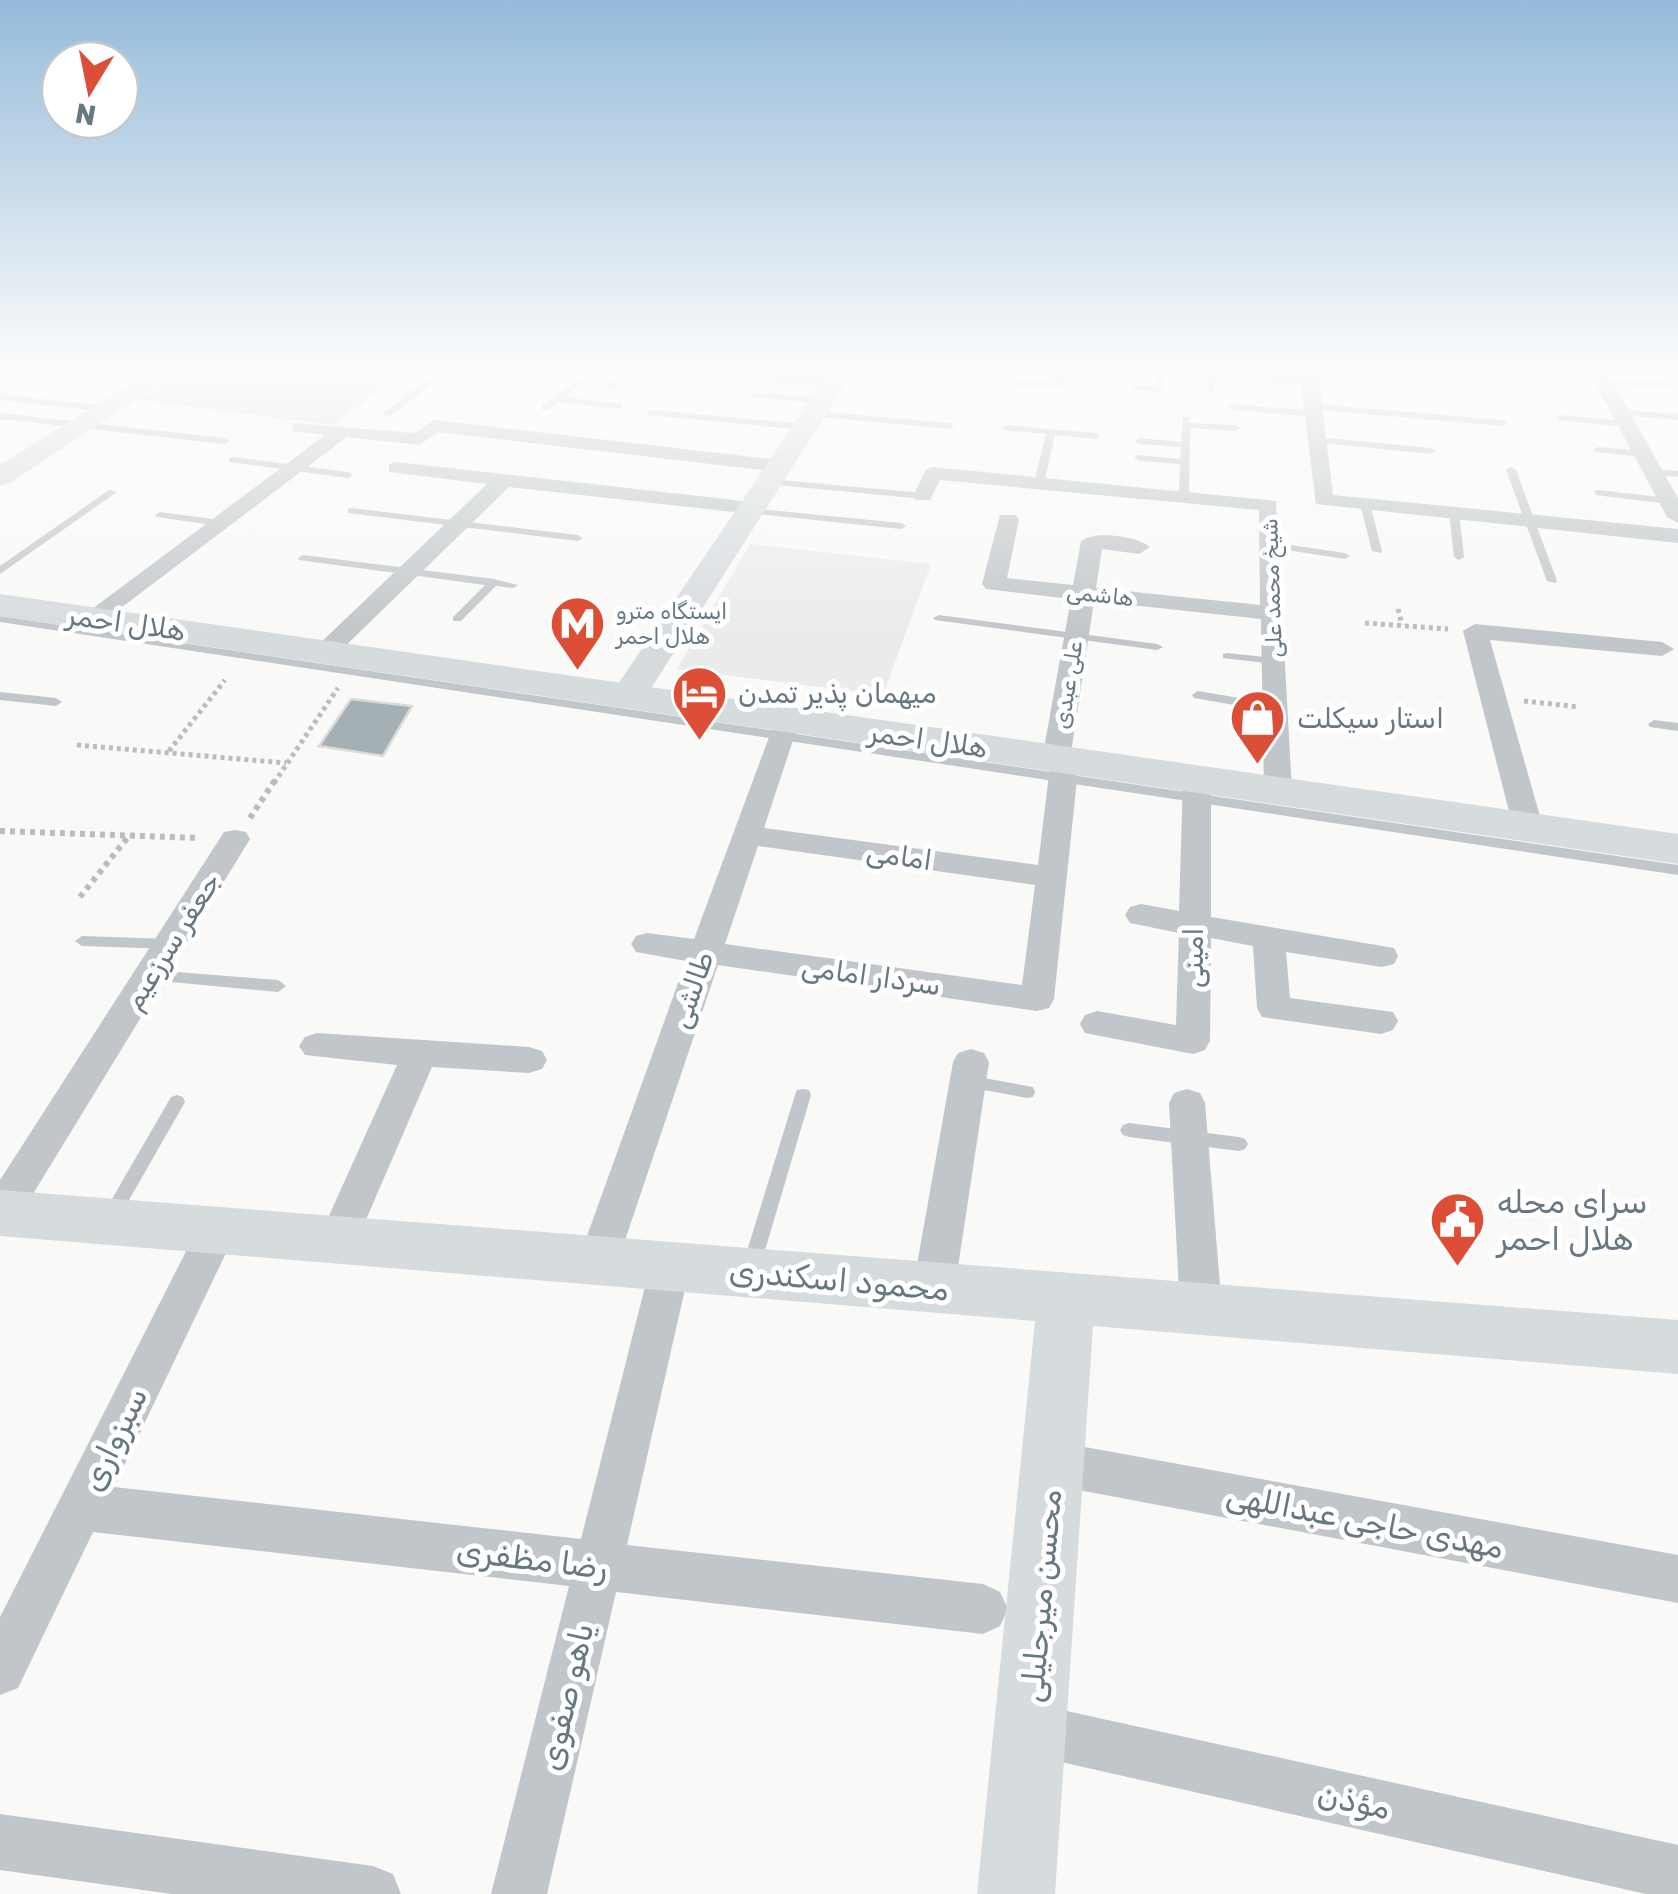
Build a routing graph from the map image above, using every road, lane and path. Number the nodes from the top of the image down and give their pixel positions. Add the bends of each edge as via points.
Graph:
1 (28, 459) edge
2 (305, 459) edge
3 (600, 459) edge
4 (785, 459) edge
5 (1045, 459) edge
6 (1155, 459) edge
7 (1318, 459) edge
8 (1634, 459) edge
9 (1646, 459) edge
10 (232, 460) dead end
11 (1185, 462) joint
12 (1648, 463) junction
13 (294, 468) junction
14 (396, 468) dead end
15 (1511, 470) dead end
16 (1678, 474) edge
17 (348, 475) dead end
18 (0, 477) edge
19 (504, 480) junction
20 (1039, 483) junction
21 (112, 492) dead end
22 (762, 492) junction
23 (1598, 493) dead end
24 (922, 496) joint
25 (1184, 497) junction
26 (1365, 504) junction
27 (1674, 509) edge
28 (351, 511) dead end
29 (1454, 513) junction
30 (160, 515) dead end
31 (1008, 520) dead end
32 (1528, 521) junction
33 (220, 524) junction
34 (458, 524) junction
35 (900, 526) dead end
36 (1678, 536) edge
37 (578, 538) dead end
38 (1270, 544) junction
39 (1140, 547) dead end
40 (1377, 551) dead end
41 (1345, 556) dead end
42 (303, 558) dead end
43 (1458, 558) dead end
44 (0, 571) edge
45 (409, 571) junction
46 (1552, 581) dead end
47 (494, 582) junction
48 (512, 585) dead end
49 (1083, 594) junction
50 (0, 605) edge
51 (1398, 610) dead end
52 (1272, 613) junction
53 (0, 618) edge
54 (92, 618) junction
55 (939, 618) dead end
56 (457, 619) dead end
57 (1365, 622) dead end
58 (1402, 625) junction
59 (1475, 631) junction
60 (1076, 636) junction
61 (1157, 648) dead end
62 (1662, 648) dead end
63 (1228, 656) dead end
64 (1274, 661) junction
65 (337, 662) junction
66 (224, 680) dead end
67 (1198, 695) dead end
68 (0, 696) edge
69 (628, 696) junction
70 (1493, 698) junction
71 (56, 702) dead end
72 (1578, 707) dead end
73 (1275, 708) junction
74 (1654, 724) dead end
75 (1678, 727) edge
76 (784, 728) junction
77 (77, 744) dead end
78 (168, 752) junction
79 (287, 763) junction
80 (1061, 765) junction
81 (1197, 788) junction
82 (1278, 791) junction
83 (1528, 827) junction
84 (0, 832) edge
85 (129, 836) junction
86 (746, 836) junction
87 (235, 840) junction
88 (1678, 849) edge
89 (1678, 870) edge
90 (1052, 877) junction
91 (80, 897) dead end
92 (1141, 915) dead end
93 (1192, 924) junction
94 (1269, 938) junction
95 (82, 941) dead end
96 (170, 944) junction
97 (647, 944) dead end
98 (704, 952) junction
99 (1382, 956) dead end
100 (150, 975) junction
101 (278, 986) dead end
102 (1381, 1021) dead end
103 (1097, 1024) dead end
104 (317, 1046) dead end
105 (420, 1053) junction
106 (529, 1060) dead end
107 (969, 1072) joint
108 (1026, 1092) dead end
109 (803, 1095) dead end
110 (176, 1102) dead end
111 (1188, 1121) junction
112 (1129, 1130) dead end
113 (1239, 1144) dead end
114 (0, 1213) edge
115 (108, 1222) junction
116 (217, 1230) junction
117 (338, 1240) junction
118 (598, 1260) junction
119 (670, 1266) junction
120 (750, 1273) junction
121 (934, 1288) junction
122 (1066, 1298) junction
123 (1201, 1309) junction
124 (1678, 1347) edge
125 (1052, 1463) junction
126 (81, 1507) junction
127 (597, 1567) junction
128 (1678, 1580) edge
129 (983, 1609) dead end
130 (4, 1655) edge
131 (1030, 1729) junction
132 (0, 1842) edge
133 (1678, 1873) edge
134 (373, 1894) edge
135 (518, 1894) edge
136 (1016, 1894) edge

1 - 18 street
2 - 13 street
3 - 22 street
4 - 22 street
5 - 20 lane
6 - 11 lane
7 - 26 street via 1323,500
8 - 12 lane
9 - 12 street
10 - 13 lane
11 - 25 lane
12 - 16 lane
12 - 27 street
13 - 17 lane
13 - 33 street
14 - 19 street
15 - 32 lane
19 - 22 street
19 - 34 street
20 - 24 street via 933,472
20 - 25 street via 1123,498
21 - 44 lane
22 - 24 lane
22 - 35 lane
22 - 69 street
23 - 27 lane
25 - 38 street, شیخ محمد علی via 1269,505
26 - 29 street
26 - 40 lane
28 - 34 lane
29 - 32 street
29 - 43 lane
30 - 33 lane
31 - 49 street, هاشمی via 994,584
32 - 36 street
32 - 46 lane
33 - 54 street
34 - 37 lane
34 - 45 street
38 - 41 lane
38 - 52 street, شیخ محمد علی
39 - 49 street, علی عبدی via 1092,541
42 - 45 lane
45 - 47 lane
45 - 65 street
47 - 48 lane
47 - 56 lane
49 - 52 street, هاشمی
49 - 60 street, علی عبدی
50 - 54 main road, هلال احمر
51 - 58 path
52 - 64 street, شیخ محمد علی
53 - 65 lane
54 - 65 main road, هلال احمر
55 - 60 lane
57 - 58 path
58 - 59 path
59 - 62 street
59 - 70 street
60 - 61 lane
60 - 80 street, علی عبدی
63 - 64 lane
64 - 73 street, شیخ محمد علی
65 - 69 main road, هلال احمر
65 - 76 lane
65 - 79 path
66 - 78 path
67 - 73 lane
68 - 71 lane
69 - 76 main road, هلال احمر
70 - 72 path
70 - 83 street
73 - 82 street, شیخ محمد علی
74 - 75 lane
76 - 80 main road, هلال احمر
76 - 86 street, طالشی
77 - 78 path
78 - 79 path
79 - 87 path
80 - 81 main road, هلال احمر
80 - 90 street
81 - 82 main road, هلال احمر
81 - 89 lane
81 - 93 street, امینی
82 - 83 main road, هلال احمر
83 - 88 main road, هلال احمر
84 - 85 path
85 - 87 path
85 - 91 path
86 - 90 street, امامی
86 - 98 street, طالشی
87 - 96 street, جعفر سرزعیم
90 - 98 street, سردار امامی via 1038,1000
92 - 93 street
93 - 94 street
93 - 103 street, امینی via 1193,1041
94 - 99 street
94 - 102 street via 1274,1008
95 - 96 lane
96 - 100 street, جعفر سرزعیم
97 - 98 street, سردار امامی
98 - 118 street, طالشی
100 - 101 lane
100 - 114 street, جعفر سرزعیم
104 - 105 street
105 - 106 street
105 - 117 street
107 - 108 lane
107 - 121 street
109 - 120 lane
110 - 115 lane
111 - 112 lane
111 - 113 lane
111 - 123 street
114 - 115 street, محمود اسکندری
115 - 116 street, محمود اسکندری
116 - 117 street, محمود اسکندری
116 - 126 street, سبزواری
117 - 118 street, محمود اسکندری
118 - 119 street, محمود اسکندری
119 - 120 street, محمود اسکندری
119 - 127 street, یاهو صفوی
120 - 121 street, محمود اسکندری
121 - 122 street, محمود اسکندری
122 - 123 street, محمود اسکندری
122 - 125 street, محسن میرجلیلی
123 - 124 street, محمود اسکندری
125 - 128 street, مهدی حاجی عبداللهی
125 - 131 street, محسن میرجلیلی
126 - 127 street, رضا مظفری
126 - 130 street, سبزواری
127 - 129 street, رضا مظفری
127 - 135 street, یاهو صفوی
131 - 133 street, مؤذن
131 - 136 street, محسن میرجلیلی
132 - 134 street

